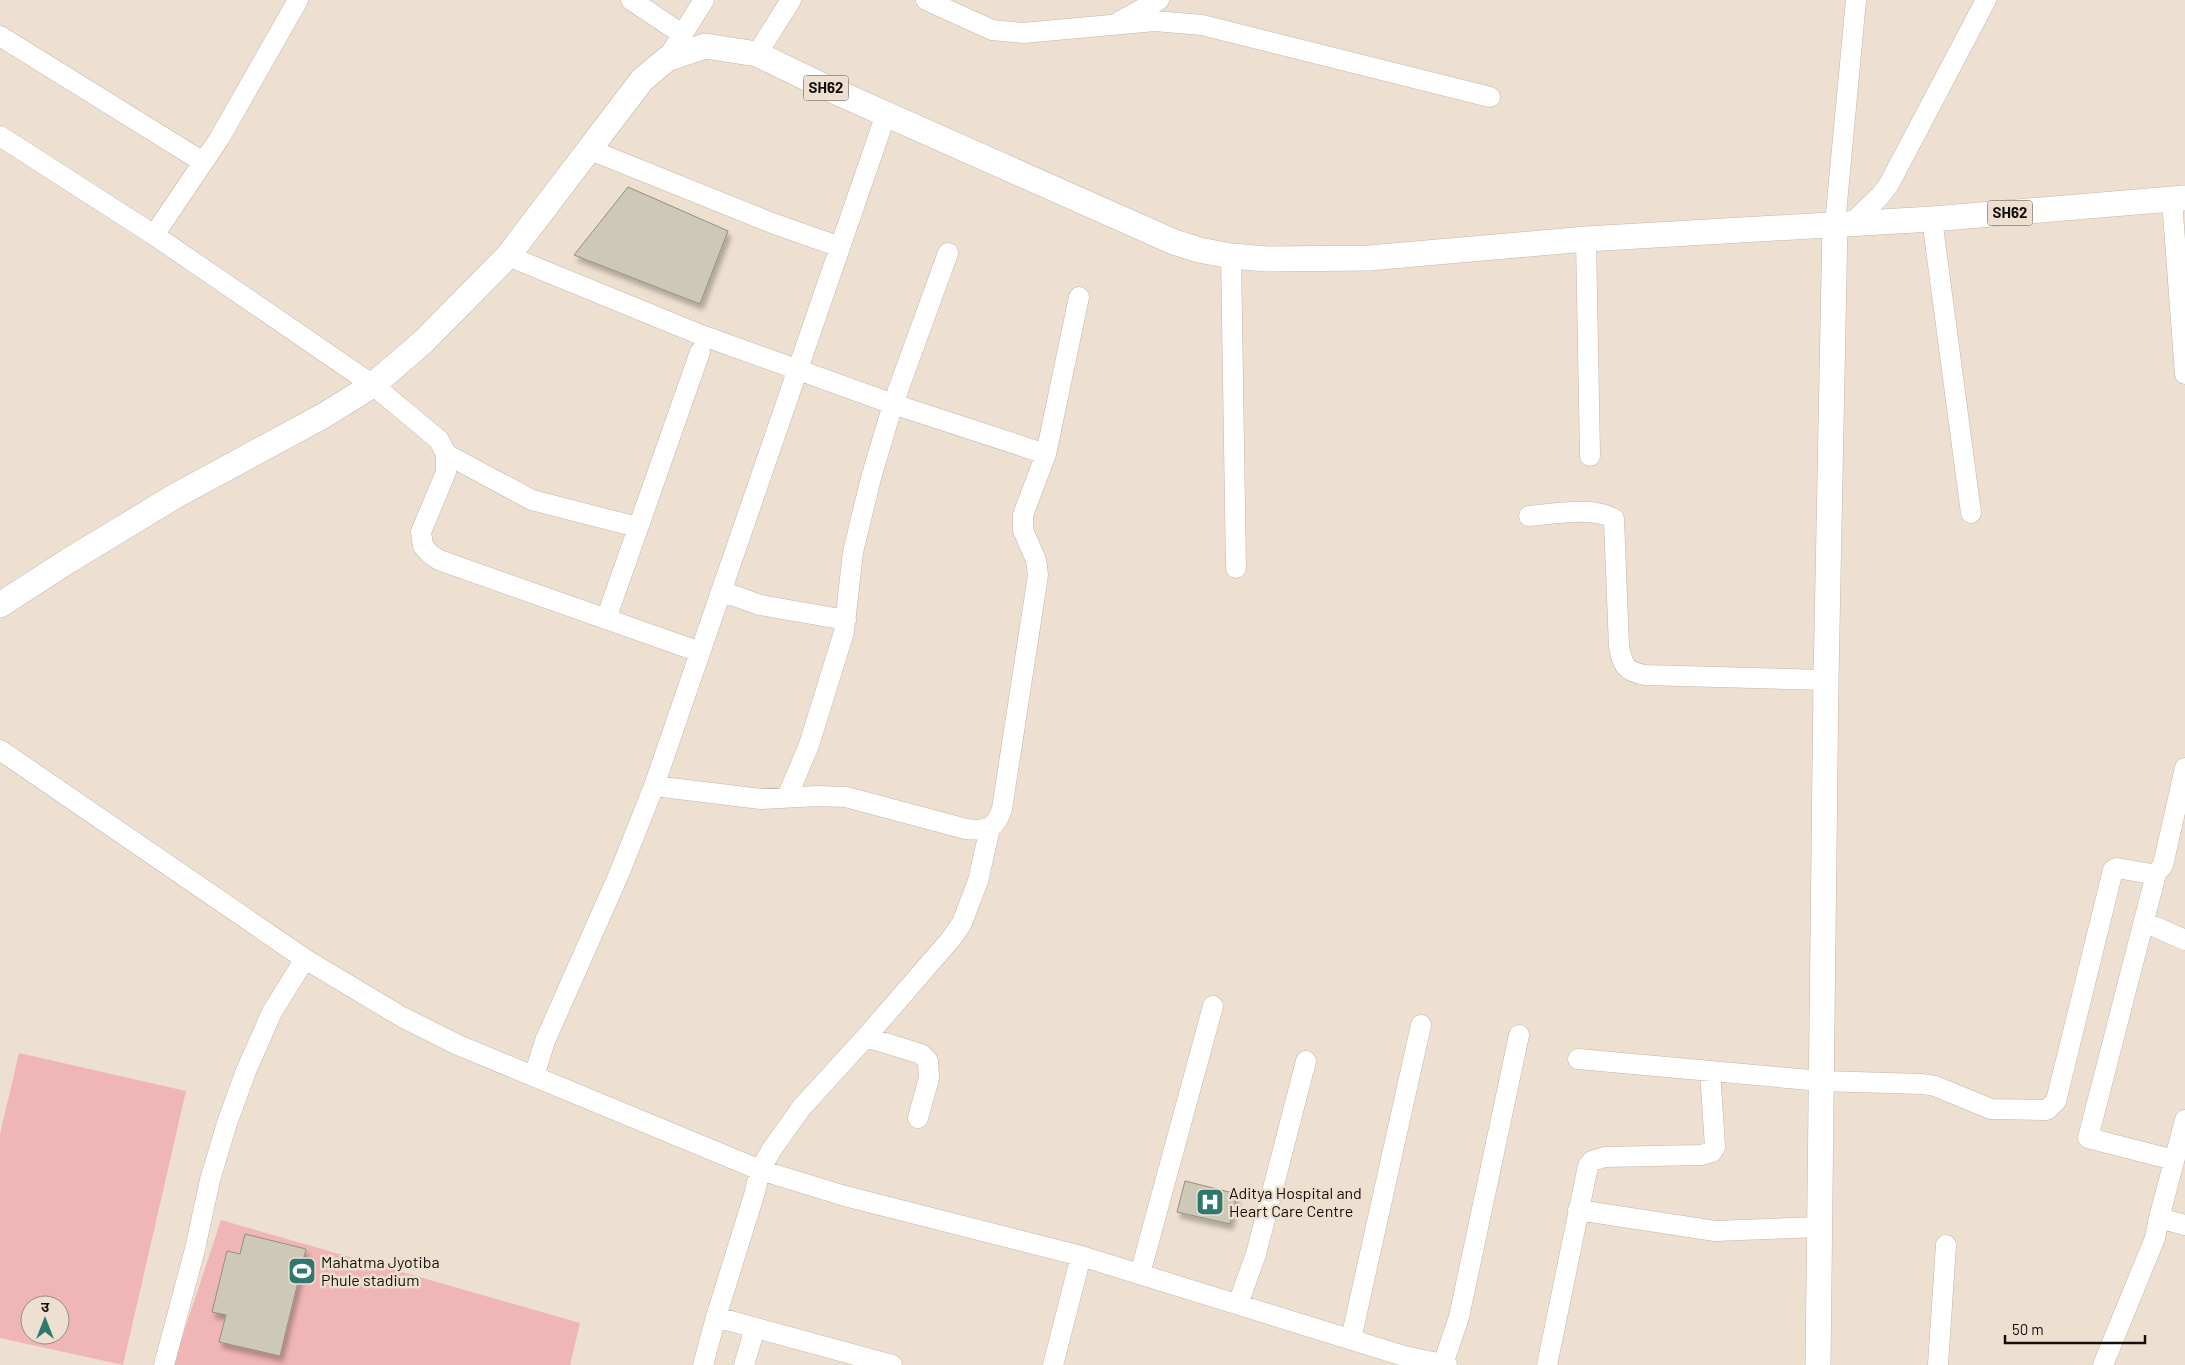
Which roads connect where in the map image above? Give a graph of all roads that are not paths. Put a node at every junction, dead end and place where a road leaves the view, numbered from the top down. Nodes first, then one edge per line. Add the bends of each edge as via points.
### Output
1 (298, 0) edge
2 (631, 0) edge
3 (704, 0) edge
4 (791, 0) edge
5 (926, 0) edge
6 (1159, 0) edge
7 (1856, 0) edge
8 (1986, 0) edge
9 (1111, 25) junction
10 (682, 34) junction
11 (0, 36) edge
12 (757, 54) junction
13 (666, 59) junction
14 (1490, 97) dead end
15 (886, 114) junction
16 (0, 136) edge
17 (588, 148) junction
18 (203, 162) junction
19 (2178, 199) edge
20 (1932, 219) junction
21 (1843, 224) junction
22 (154, 235) junction
23 (1586, 239) junction
24 (840, 247) junction
25 (948, 253) dead end
26 (508, 256) junction
27 (1231, 256) junction
28 (1079, 296) dead end
29 (700, 352) dead end
30 (798, 370) junction
31 (2185, 374) edge
32 (373, 385) junction
33 (893, 404) junction
34 (446, 454) junction
35 (1046, 454) junction
36 (1590, 456) dead end
37 (1971, 512) dead end
38 (1529, 516) dead end
39 (637, 527) junction
40 (1236, 568) dead end
41 (722, 591) junction
42 (0, 605) edge
43 (606, 619) junction
44 (846, 620) junction
45 (700, 652) junction
46 (1826, 680) junction
47 (0, 750) edge
48 (2185, 768) edge
49 (654, 786) junction
50 (788, 797) junction
51 (990, 828) junction
52 (2156, 874) junction
53 (2156, 928) dead end
54 (2185, 940) edge
55 (305, 959) junction
56 (1213, 1006) dead end
57 (1421, 1024) dead end
58 (1519, 1035) dead end
59 (866, 1038) junction
60 (1578, 1058) dead end
61 (1306, 1061) dead end
62 (1710, 1072) junction
63 (534, 1076) junction
64 (1821, 1081) junction
65 (918, 1118) dead end
66 (2185, 1120) edge
67 (2174, 1160) junction
68 (760, 1170) junction
69 (1578, 1210) junction
70 (2159, 1218) junction
71 (2185, 1225) edge
72 (1820, 1227) junction
73 (1946, 1245) dead end
74 (1081, 1256) junction
75 (1140, 1274) junction
76 (1238, 1304) junction
77 (716, 1317) junction
78 (755, 1328) junction
79 (1351, 1339) junction
80 (164, 1365) edge
81 (703, 1365) edge
82 (744, 1365) edge
83 (892, 1365) edge
84 (1054, 1365) edge
85 (1445, 1365) edge
86 (1547, 1365) edge
87 (1818, 1365) edge
88 (1938, 1365) edge
89 (2103, 1365) edge

1 - 18 street
2 - 10 street
3 - 10 street
4 - 12 street
5 - 9 street via 992,30 1006,32
6 - 9 street
7 - 21 street
8 - 21 street via 1888,186
9 - 14 street via 1156,21 1202,25
10 - 13 street
11 - 18 street
12 - 13 main road, SH62 via 705,46
12 - 15 main road, SH62
13 - 17 main road, SH62 via 642,80
15 - 24 street
15 - 27 main road, SH62 via 1174,242
16 - 22 street
17 - 24 street via 772,223
17 - 26 main road, SH62
18 - 22 street
19 - 20 main road, SH62
19 - 31 street
20 - 21 main road, SH62
20 - 37 street
21 - 23 main road, SH62
21 - 46 main road
22 - 32 street
23 - 27 main road, SH62 via 1369,258
23 - 36 street
24 - 30 street
25 - 33 street
26 - 30 street via 702,335
26 - 32 main road, SH62 via 423,342
27 - 40 street
28 - 35 street
29 - 39 street
30 - 33 street
30 - 41 street
32 - 34 street via 439,440
32 - 42 main road, SH62 via 323,416 177,495
33 - 35 street
33 - 44 street via 853,552
34 - 39 street via 532,500
34 - 43 street via 446,472 421,532 423,546 430,554 439,560
35 - 51 street via 1024,515 1024,530 1036,560 1038,575 1002,809 998,822
38 - 46 street via 1590,512 1604,513 1614,519 1620,647 1622,662 1630,672
39 - 43 street
41 - 44 street via 760,605
41 - 45 street
43 - 45 street
44 - 50 street via 814,732
45 - 49 street
46 - 64 main road
47 - 55 street
48 - 52 street via 2163,865
49 - 50 street via 732,797
49 - 63 street via 548,1034
50 - 51 street via 846,797 966,829
51 - 59 street via 978,882 962,923
52 - 64 street via 2113,870 2056,1101 2047,1110 1991,1109 1923,1084
52 - 67 street via 2088,1138
53 - 54 street
55 - 63 street via 402,1017 458,1045
55 - 80 street via 272,1012 227,1123
56 - 75 street
57 - 79 street
58 - 85 street via 1459,1317
59 - 65 street via 921,1054 928,1061 929,1078
59 - 68 street via 802,1107
60 - 62 street
61 - 76 street via 1256,1254
62 - 64 street
62 - 69 street via 1715,1147 1712,1152 1592,1161
63 - 68 street
64 - 72 main road
66 - 67 street
67 - 70 street
68 - 74 street via 845,1196
68 - 77 street
69 - 72 street via 1715,1231
69 - 86 street
70 - 71 street
70 - 89 street via 2155,1238
72 - 87 main road
73 - 88 street
74 - 75 street
74 - 84 street
75 - 76 street
76 - 79 street
77 - 78 street
77 - 81 street
78 - 82 street
78 - 83 street
79 - 85 street

